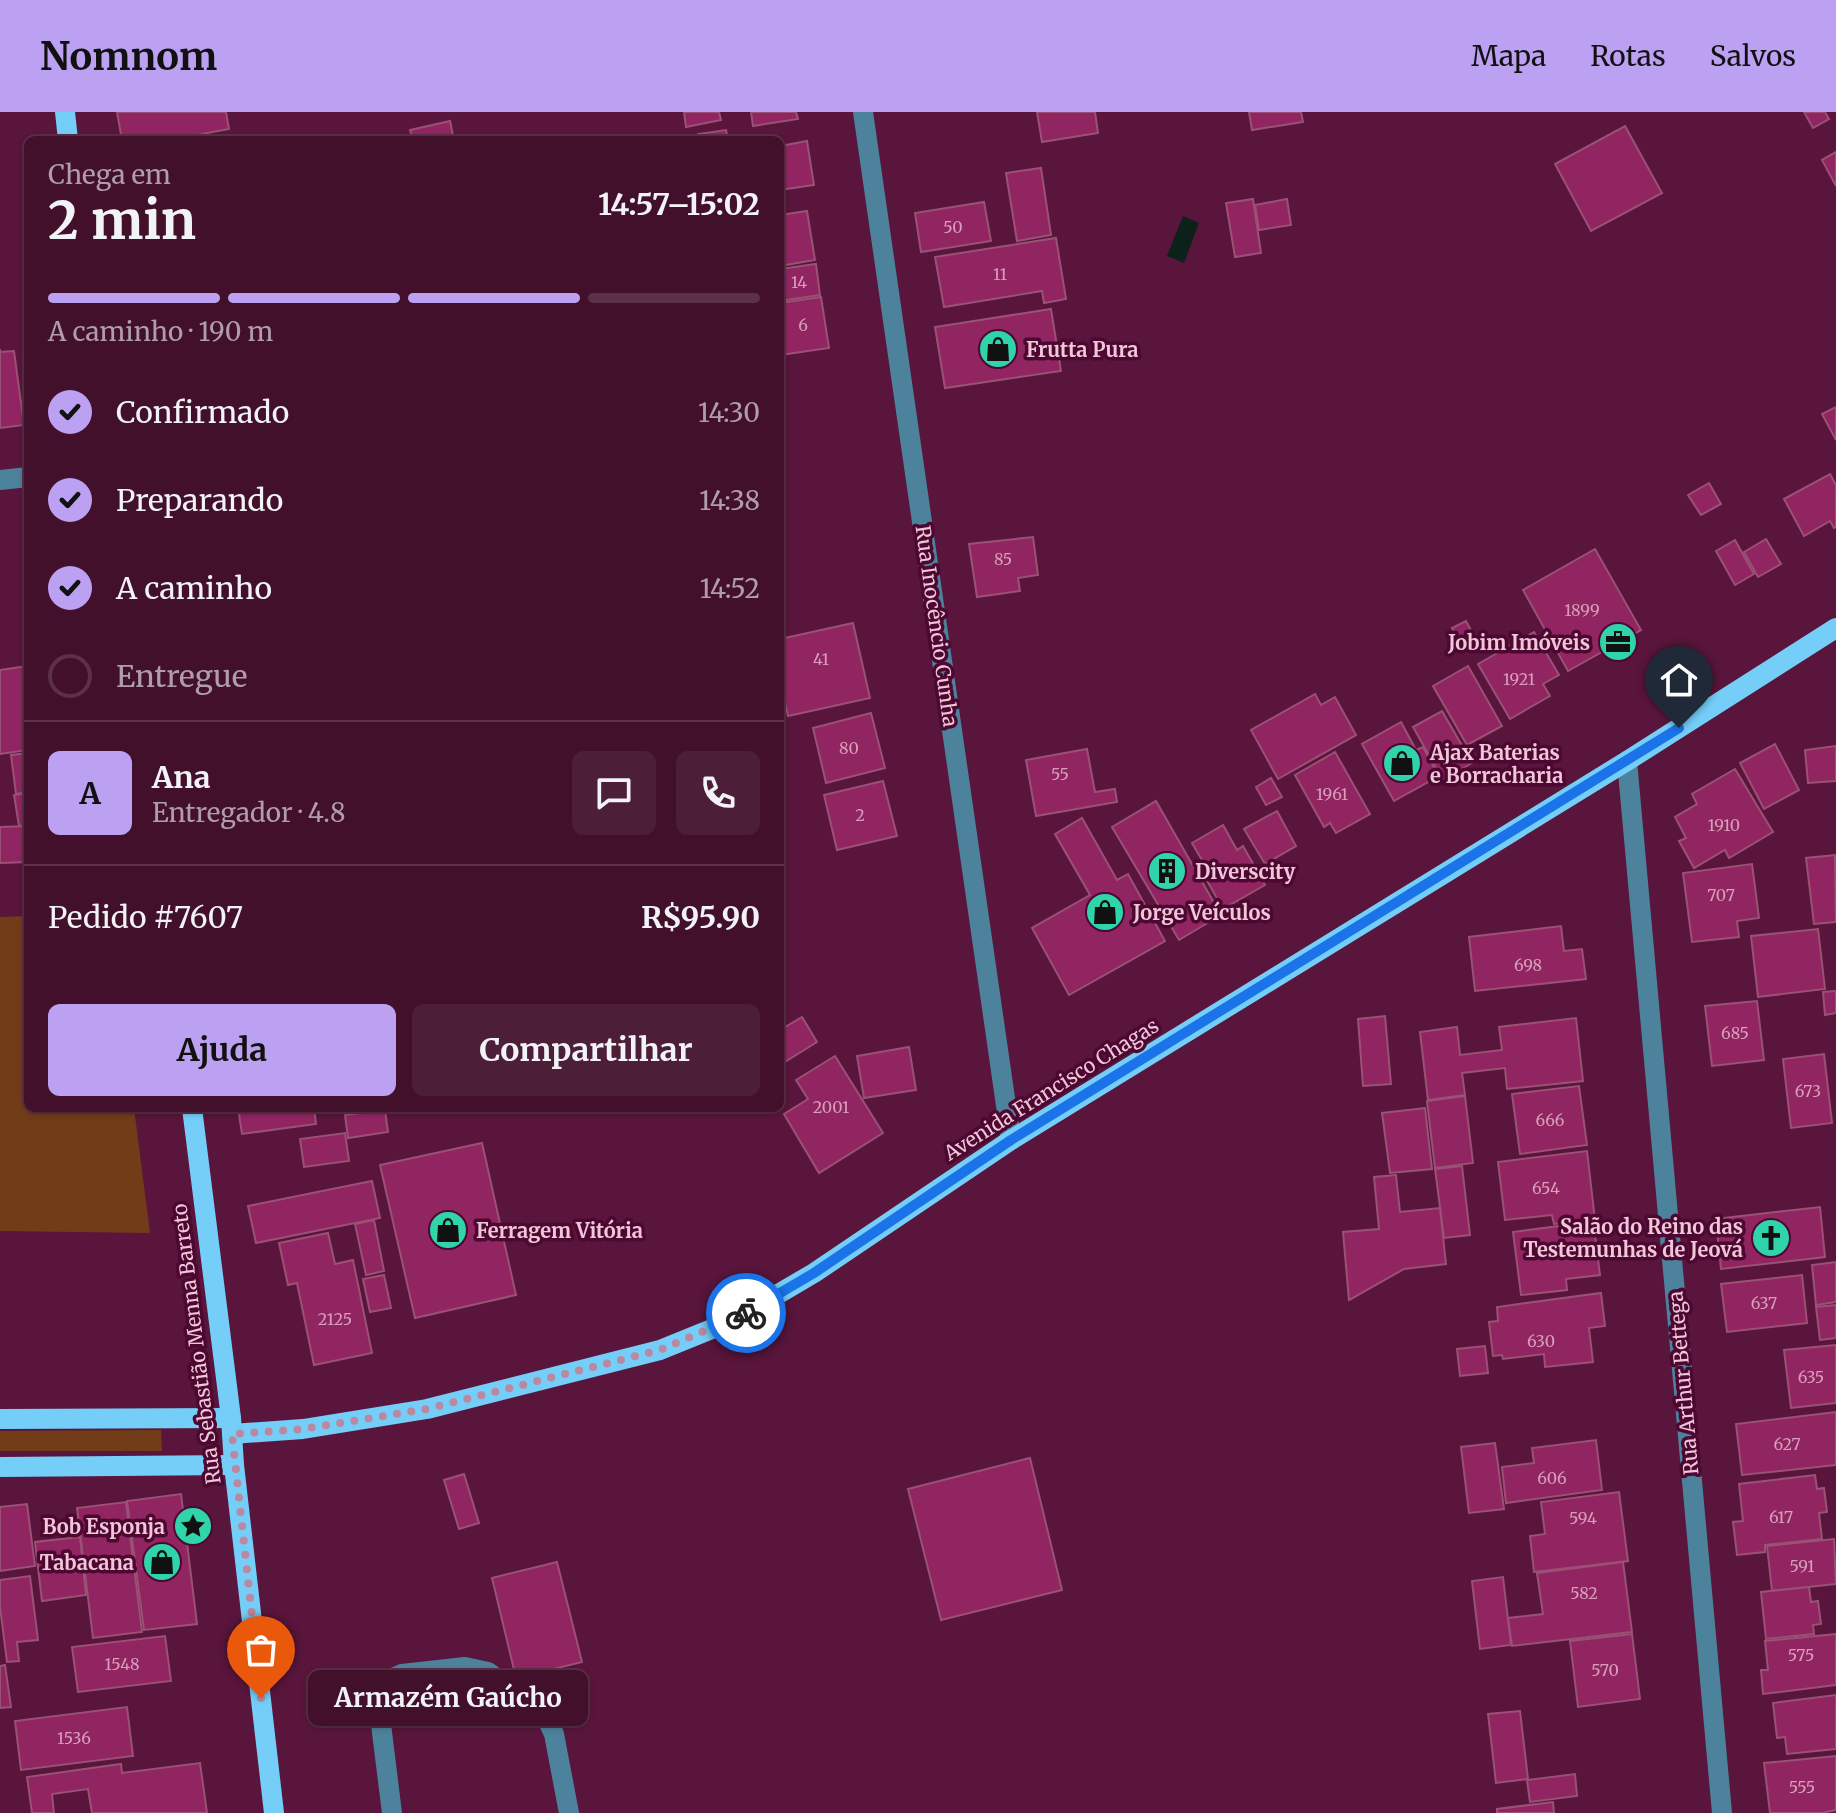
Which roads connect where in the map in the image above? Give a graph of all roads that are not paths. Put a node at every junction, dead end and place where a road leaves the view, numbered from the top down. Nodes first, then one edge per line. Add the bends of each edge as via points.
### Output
1 (65, 112) edge
2 (863, 112) edge
3 (68, 136) edge
4 (24, 477) edge
5 (0, 480) edge
6 (1836, 628) edge
7 (1627, 761) junction
8 (192, 1112) edge
9 (1011, 1140) junction
10 (0, 1419) edge
11 (231, 1426) junction
12 (234, 1465) junction
13 (0, 1467) edge
14 (274, 1813) edge
15 (392, 1813) edge
16 (569, 1813) edge
17 (1722, 1813) edge

1 - 3 main road
2 - 9 street, Rua Inocêncio Cunha
4 - 5 street
6 - 7 main road, Avenida Francisco Chagas
7 - 9 main road, Avenida Francisco Chagas
7 - 17 street, Rua Arthur Bettega
8 - 11 main road, Rua Sebastião Menna Barreto
9 - 11 main road, Avenida Francisco Chagas via 814,1273 734,1320 660,1350 427,1409 303,1429
10 - 11 main road, Avenida Francisco Chagas
11 - 12 main road, Rua Sebastião Menna Barreto
12 - 13 main road
12 - 14 main road, Rua Sebastião Menna Barreto
15 - 16 street via 378,1700 384,1682 402,1674 465,1667 488,1672 544,1713 554,1734

